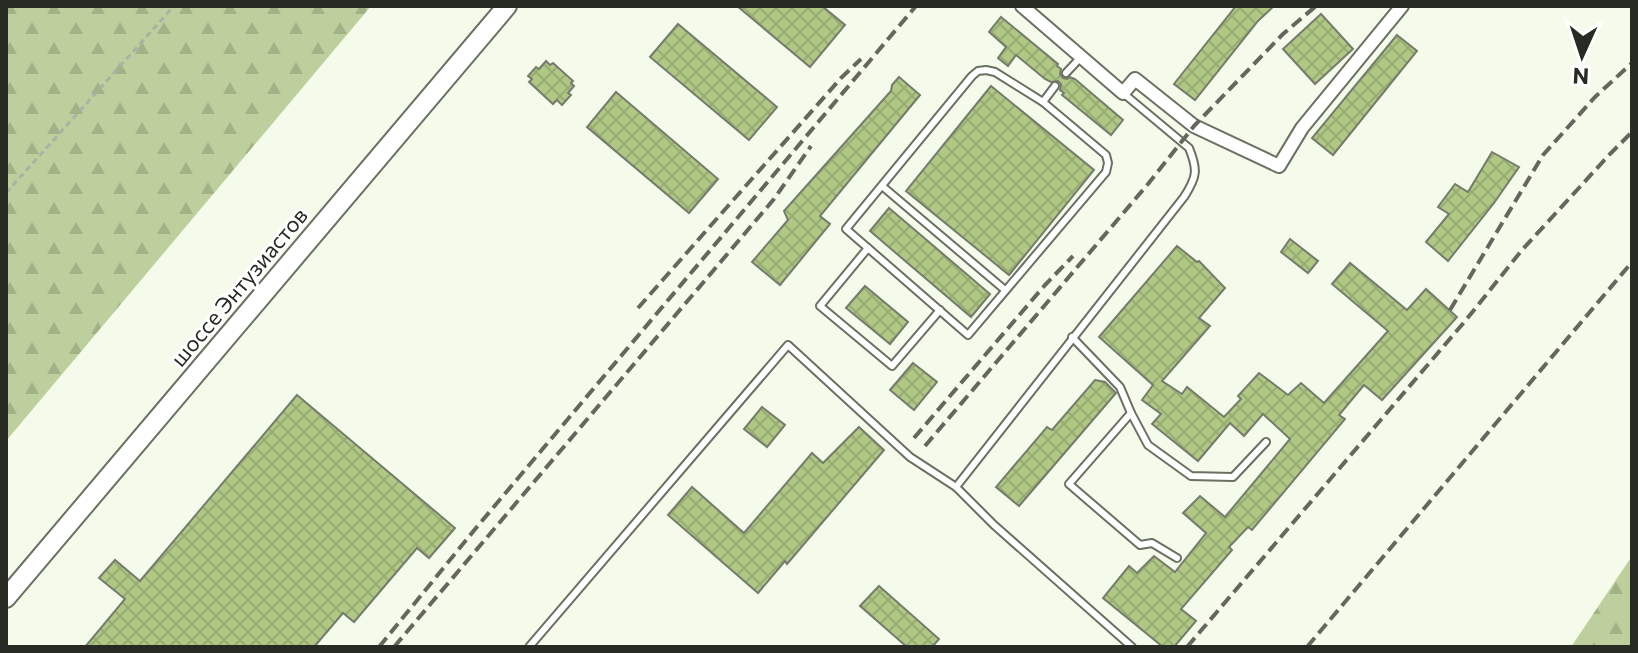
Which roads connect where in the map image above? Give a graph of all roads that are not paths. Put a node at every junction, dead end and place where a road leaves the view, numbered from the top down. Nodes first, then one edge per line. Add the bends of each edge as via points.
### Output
1 (507, 6) edge
2 (1022, 6) edge
3 (1402, 6) edge
4 (1081, 57) junction
5 (1066, 73) dead end
6 (1055, 86) dead end
7 (1123, 93) junction
8 (1043, 102) junction
9 (882, 186) junction
10 (868, 248) junction
11 (1005, 290) junction
12 (940, 310) junction
13 (1072, 337) junction
14 (1131, 413) junction
15 (1266, 442) dead end
16 (956, 487) junction
17 (1177, 558) dead end
18 (6, 598) edge
19 (529, 647) edge
20 (1132, 647) edge

1 - 18 main road, шоссе Энтузиастов
2 - 4 street
3 - 7 street via 1302,128 1279,166 1194,126 1135,79
4 - 5 lane
4 - 7 street
6 - 8 lane
7 - 13 lane via 1189,148 1194,181
8 - 9 lane via 995,72 978,71
8 - 11 lane via 1106,155 1108,163 1106,172
9 - 10 lane via 846,229
9 - 11 lane
10 - 12 lane
10 - 12 lane via 820,306 892,366
11 - 12 lane via 968,335
13 - 14 lane via 1120,387
13 - 16 lane
14 - 15 lane via 1148,445 1191,476 1233,477
14 - 17 lane via 1069,484 1140,545 1152,543
16 - 19 lane via 910,457 788,345
16 - 20 lane

